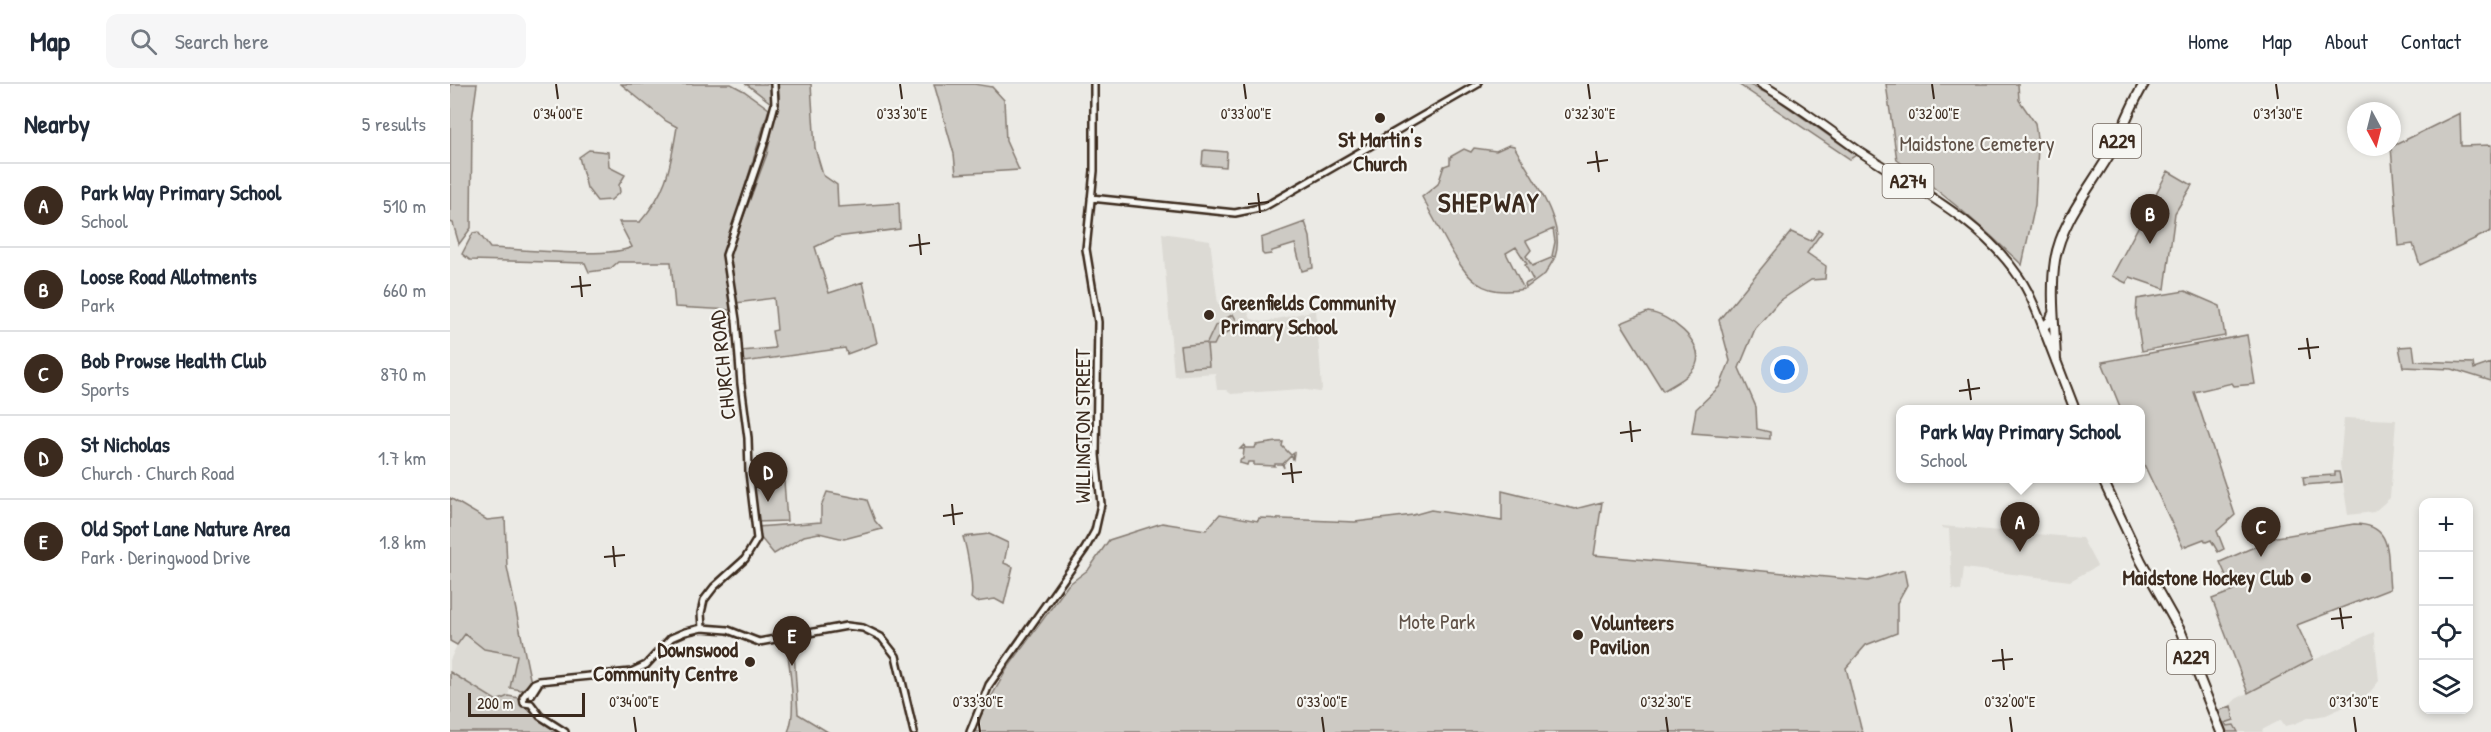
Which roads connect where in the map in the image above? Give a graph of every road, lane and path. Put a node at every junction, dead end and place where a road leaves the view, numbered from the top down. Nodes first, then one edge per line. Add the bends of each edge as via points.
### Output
1 (774, 84) edge
2 (1094, 84) edge
3 (1478, 84) edge
4 (1761, 84) edge
5 (2144, 84) edge
6 (1091, 198) junction
7 (2052, 315) junction
8 (2045, 326) junction
9 (2055, 341) junction
10 (2056, 361) junction
11 (2073, 405) edge
12 (2104, 483) edge
13 (702, 628) junction
14 (528, 694) junction
15 (531, 704) junction
16 (565, 732) edge
17 (914, 732) edge
18 (970, 732) edge
19 (2221, 732) edge

1 - 13 street, CHURCH ROAD via 775,104 765,141 726,255 757,539 745,559 704,600
2 - 6 street, WILLINGTON STREET
3 - 6 street via 1249,212
4 - 8 main road, A274 via 1952,210 1983,236 2011,266
5 - 7 highway, A229 via 2118,139 2062,237 2055,260
6 - 18 street, WILLINGTON STREET via 1086,249 1098,322 1098,523 1085,549 989,686
7 - 8 highway, A229
7 - 9 highway, A229
8 - 9 main road, A274
8 - 10 highway, A229
9 - 10 highway, A229
10 - 11 highway, A229
12 - 19 highway, A229 via 2140,561 2181,632
13 - 14 street via 671,638 646,665 631,672 544,680 534,683
13 - 17 street via 728,630 759,642 847,626 869,630 881,637 896,656
14 - 15 street via 534,698
14 - 15 street via 522,700
15 - 16 street via 540,716

